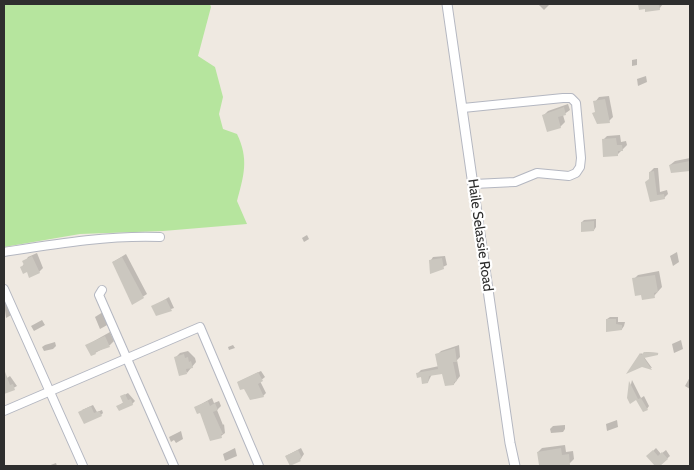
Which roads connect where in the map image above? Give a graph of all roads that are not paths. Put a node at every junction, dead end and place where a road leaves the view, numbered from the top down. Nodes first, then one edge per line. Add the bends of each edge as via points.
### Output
1 (447, 4) edge
2 (463, 108) junction
3 (474, 184) junction
4 (160, 237) dead end
5 (4, 252) edge
6 (4, 289) edge
7 (102, 290) dead end
8 (127, 359) junction
9 (50, 392) junction
10 (4, 411) edge
11 (83, 466) edge
12 (174, 466) edge
13 (259, 466) edge
14 (515, 466) edge

1 - 2 street, Haile Selassie Road
2 - 3 street, Haile Selassie Road
2 - 3 street via 563,98 572,98 576,103 581,158 576,173 569,176 537,173 515,182
3 - 14 street, Haile Selassie Road
4 - 5 street via 72,242
6 - 9 street
7 - 8 street via 99,295
8 - 9 street
8 - 12 street
8 - 13 street via 200,327
9 - 10 street
9 - 11 street

